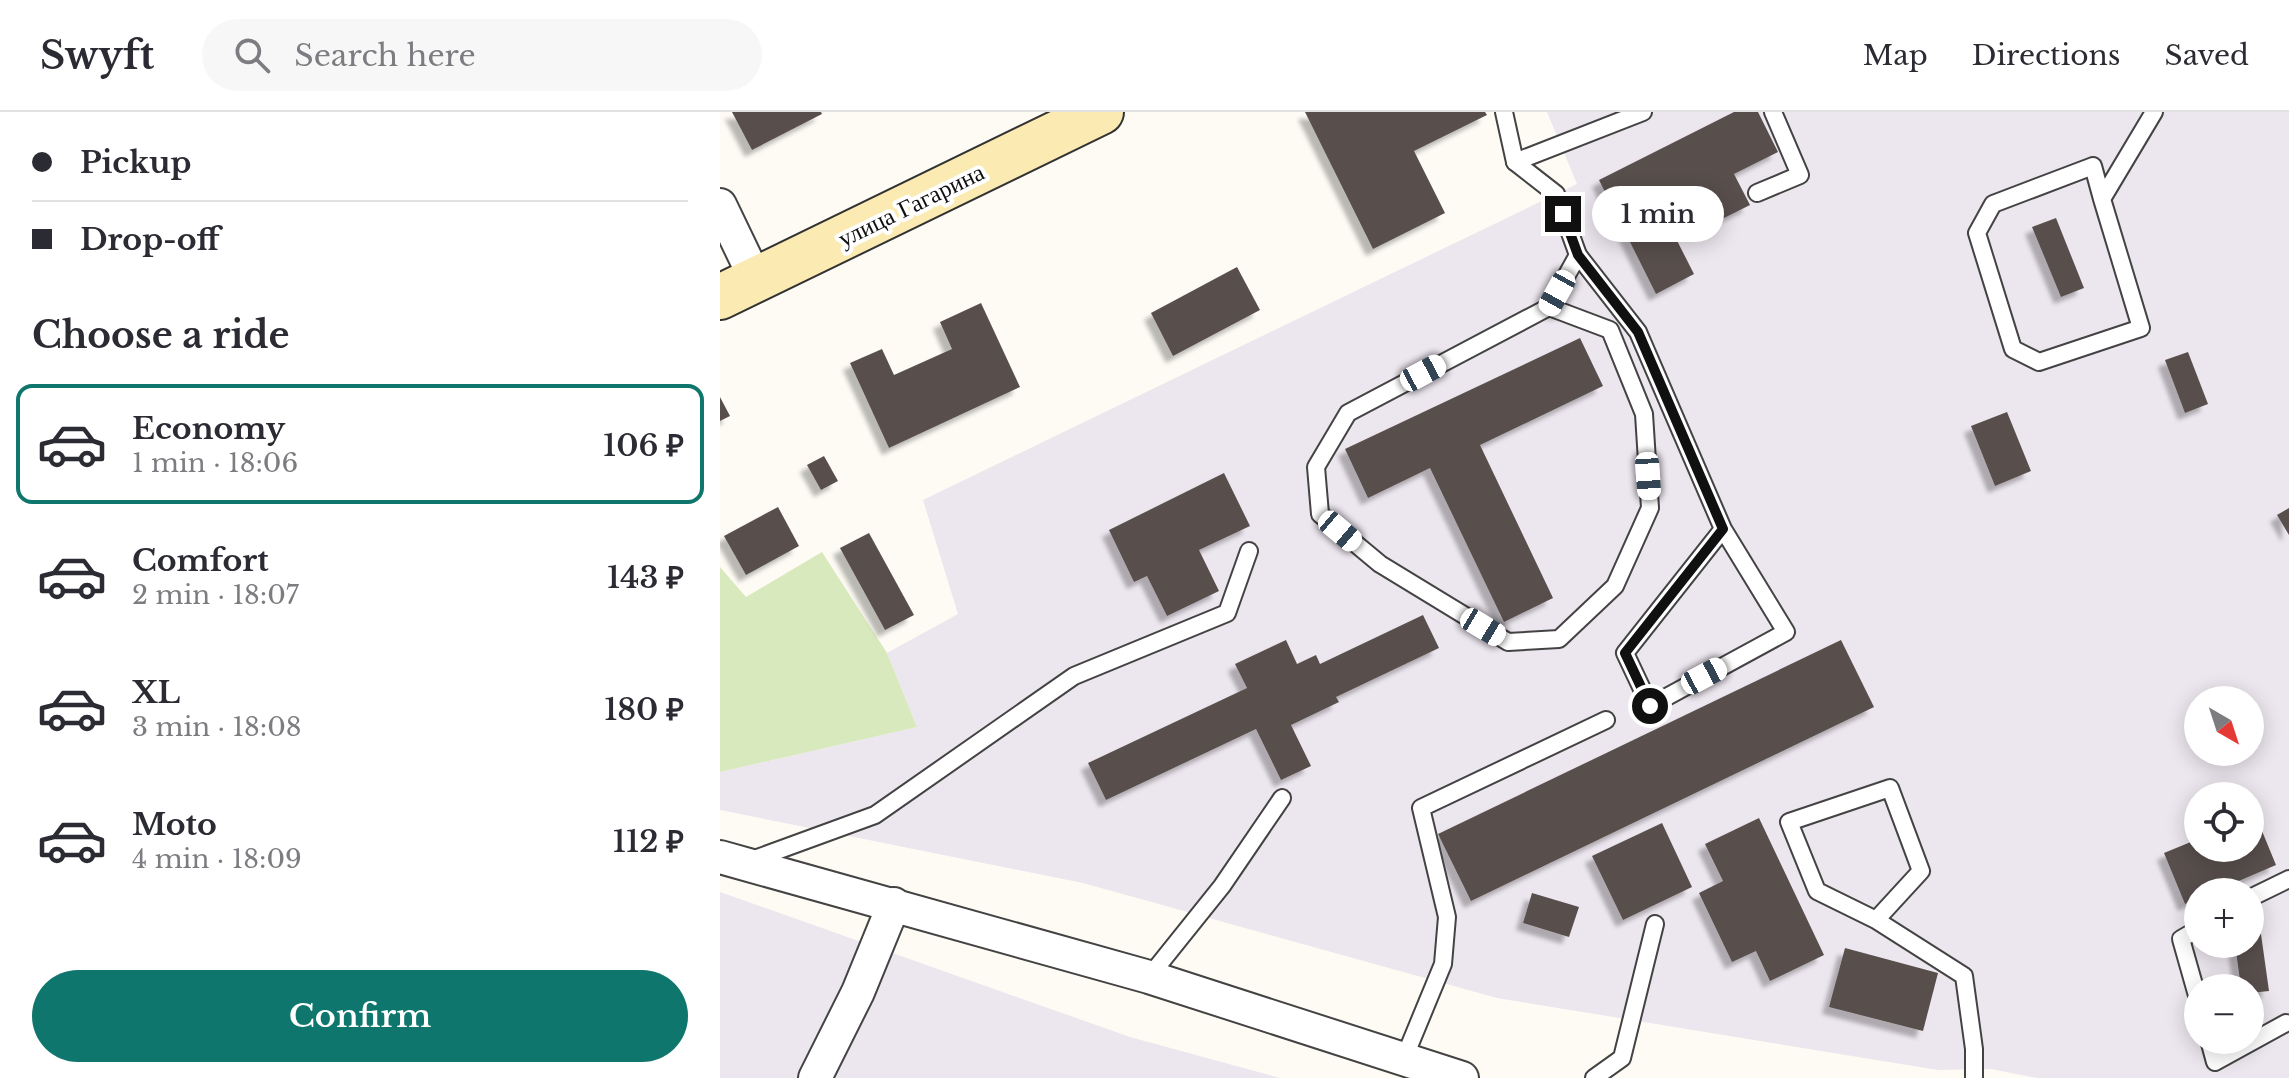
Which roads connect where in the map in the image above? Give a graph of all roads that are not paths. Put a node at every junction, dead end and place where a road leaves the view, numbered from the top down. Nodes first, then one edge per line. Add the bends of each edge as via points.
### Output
1 (1101, 112) edge
2 (1504, 112) edge
3 (1643, 112) edge
4 (1773, 112) edge
5 (2154, 112) edge
6 (1515, 162) junction
7 (1757, 193) dead end
8 (2102, 199) junction
9 (720, 205) edge
10 (1578, 255) junction
11 (738, 288) edge
12 (1549, 307) junction
13 (1723, 529) junction
14 (1249, 551) dead end
15 (1606, 720) dead end
16 (1282, 798) dead end
17 (732, 860) edge
18 (2289, 879) edge
19 (2264, 891) edge
20 (894, 904) junction
21 (1876, 920) junction
22 (1655, 924) dead end
23 (1149, 977) junction
24 (2286, 1023) dead end
25 (2264, 1035) edge
26 (2213, 1054) edge
27 (2230, 1054) edge
28 (1408, 1068) edge
29 (815, 1078) edge
30 (1462, 1078) edge
31 (1594, 1078) edge
32 (1974, 1078) edge

1 - 11 main road, улица Гагарина
2 - 6 lane
3 - 6 lane
4 - 7 lane via 1800,175
5 - 8 lane
6 - 10 lane via 1556,194
8 - 8 lane via 2141,328 2039,362 2013,349 1977,233 1993,204 2093,166
9 - 11 street
10 - 12 lane
10 - 13 lane via 1638,332
12 - 12 lane via 1348,413 1316,467 1320,514 1380,564 1508,642 1559,639 1615,586 1650,508 1644,414 1610,330
13 - 13 lane via 1786,632 1650,706 1625,653
14 - 17 lane via 1227,613 1074,676 875,815
15 - 28 lane via 1421,808 1447,917 1443,964
16 - 23 lane via 1222,886
17 - 20 street
18 - 19 lane
20 - 23 street
20 - 29 street
21 - 21 lane via 1817,891 1789,822 1890,788 1921,871
21 - 32 lane via 1964,976
22 - 31 lane via 1622,1058
23 - 28 street
24 - 25 lane
26 - 27 lane via 2215,1062
28 - 30 street

